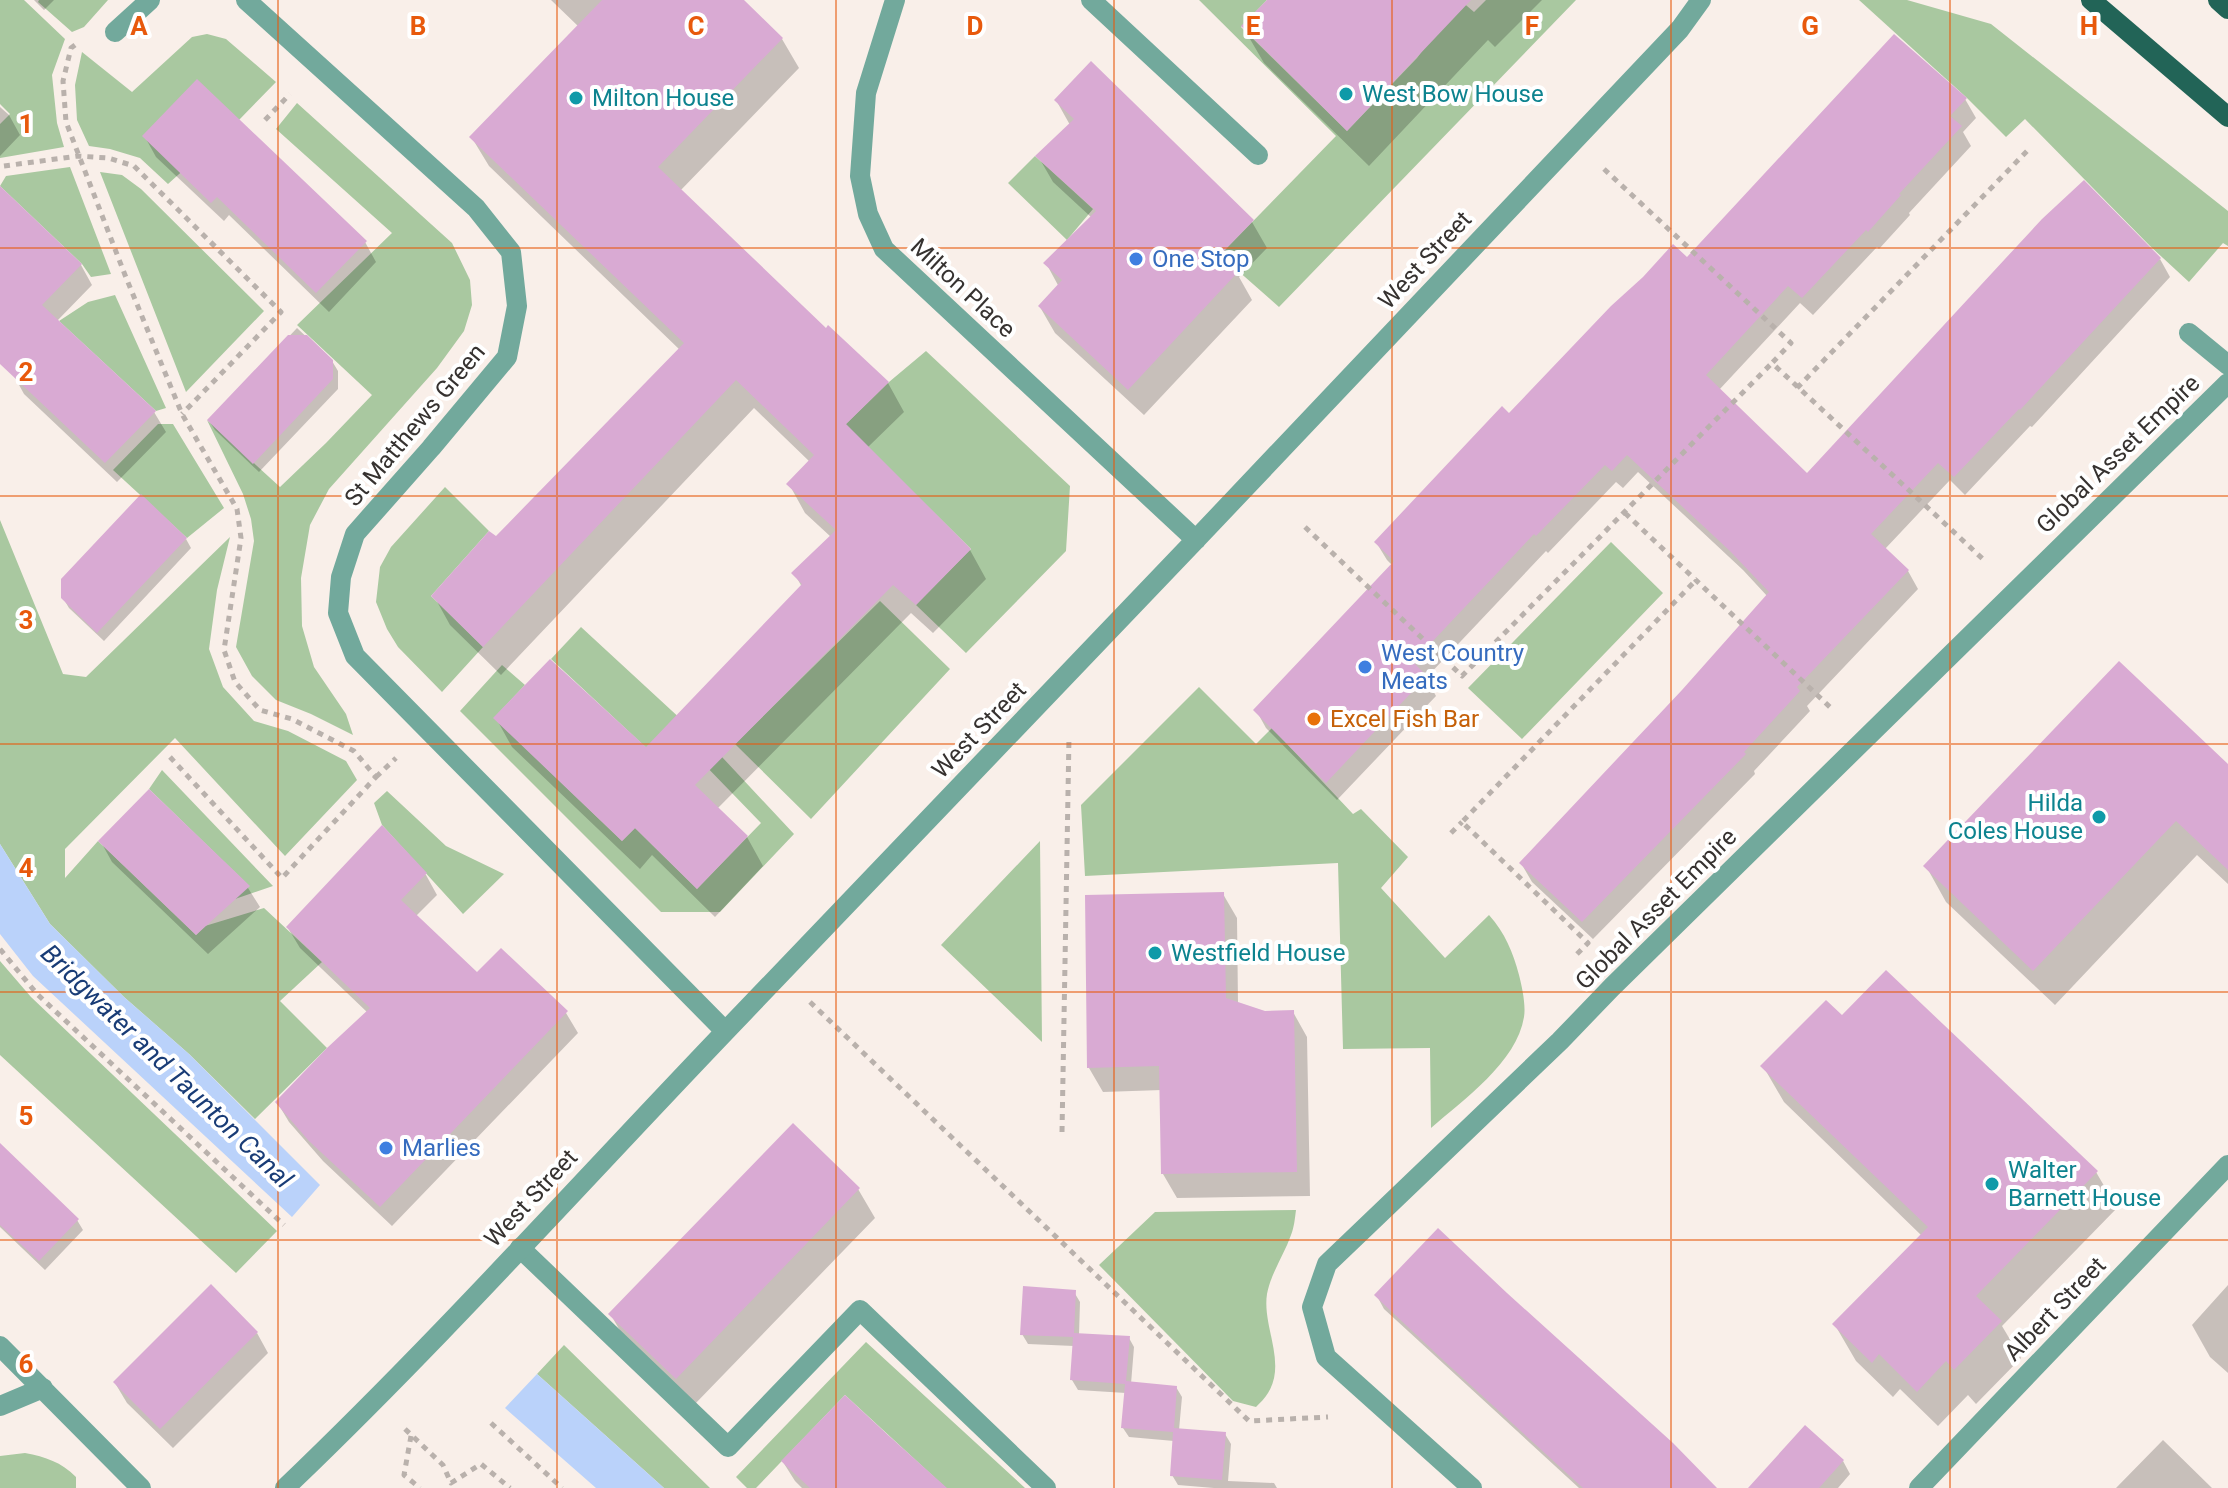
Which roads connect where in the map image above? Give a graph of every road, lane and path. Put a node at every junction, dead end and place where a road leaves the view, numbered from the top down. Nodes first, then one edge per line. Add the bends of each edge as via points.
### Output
1 (150, 0) edge
2 (246, 0) edge
3 (895, 0) edge
4 (1091, 0) edge
5 (1701, 0) edge
6 (1716, 0) edge
7 (2091, 0) edge
8 (2218, 0) edge
9 (2228, 9) edge
10 (1680, 29) junction
11 (115, 32) joint
12 (2228, 117) edge
13 (1573, 142) junction
14 (2029, 149) dead end
15 (1258, 155) dead end
16 (78, 156) junction
17 (4, 166) dead end
18 (2189, 333) dead end
19 (1772, 363) junction
20 (2228, 365) edge
21 (2228, 383) edge
22 (1797, 388) junction
23 (182, 414) junction
24 (1625, 513) junction
25 (1305, 527) dead end
26 (1196, 540) junction
27 (1697, 579) junction
28 (2016, 590) junction
29 (1070, 672) junction
30 (1864, 740) junction
31 (170, 757) dead end
32 (1462, 822) junction
33 (1451, 833) dead end
34 (0, 949) edge
35 (1577, 954) dead end
36 (780, 974) junction
37 (725, 1031) junction
38 (1062, 1132) dead end
39 (2228, 1165) edge
40 (284, 1225) dead end
41 (520, 1248) junction
42 (0, 1346) edge
43 (43, 1388) junction
44 (375, 1401) junction
45 (0, 1406) edge
46 (1389, 1414) junction
47 (491, 1423) dead end
48 (411, 1435) junction
49 (141, 1488) edge
50 (285, 1488) edge
51 (420, 1488) edge
52 (510, 1488) edge
53 (562, 1488) edge
54 (1046, 1488) edge
55 (1472, 1488) edge
56 (1919, 1488) edge

1 - 11 street
2 - 37 street, St Matthews Green via 476,208 511,252 517,306 507,357 355,534 341,577 338,613 355,656
3 - 26 street, Milton Place via 866,93 860,176 868,214 884,249
4 - 15 street
5 - 10 street, West Street
6 - 10 street
7 - 12 main road
8 - 9 main road
10 - 13 street, West Street
11 - 16 path via 83,36 71,48 63,81 66,122
13 - 19 path via 1791,343
13 - 26 street, West Street
14 - 22 path
16 - 17 path
16 - 23 path
16 - 23 path via 134,166 281,312
18 - 20 street
19 - 22 path
19 - 24 path
21 - 28 street, Global Asset Empire
22 - 28 path
23 - 31 path via 237,509 241,538 224,650 235,682 260,710 292,719 354,751 376,777 282,878
24 - 25 path via 1462,676
24 - 27 path
26 - 29 street, West Street
27 - 30 path
27 - 32 path
28 - 30 street, Global Asset Empire
29 - 36 street, West Street
29 - 38 path
30 - 46 street, Global Asset Empire via 1327,1264 1312,1307 1326,1357
32 - 33 path
32 - 35 path via 1588,943
34 - 40 path via 37,994
36 - 37 street, West Street
36 - 46 path via 1249,1421
37 - 41 street, West Street
39 - 56 street, Albert Street
41 - 44 street, West Street
41 - 54 street via 728,1447 860,1310
42 - 43 street
43 - 45 street
43 - 49 street
44 - 48 path
44 - 50 street, West Street
46 - 55 street, Global Asset Empire
47 - 53 path
48 - 51 path via 404,1475
48 - 52 path via 443,1465 451,1483 481,1464

